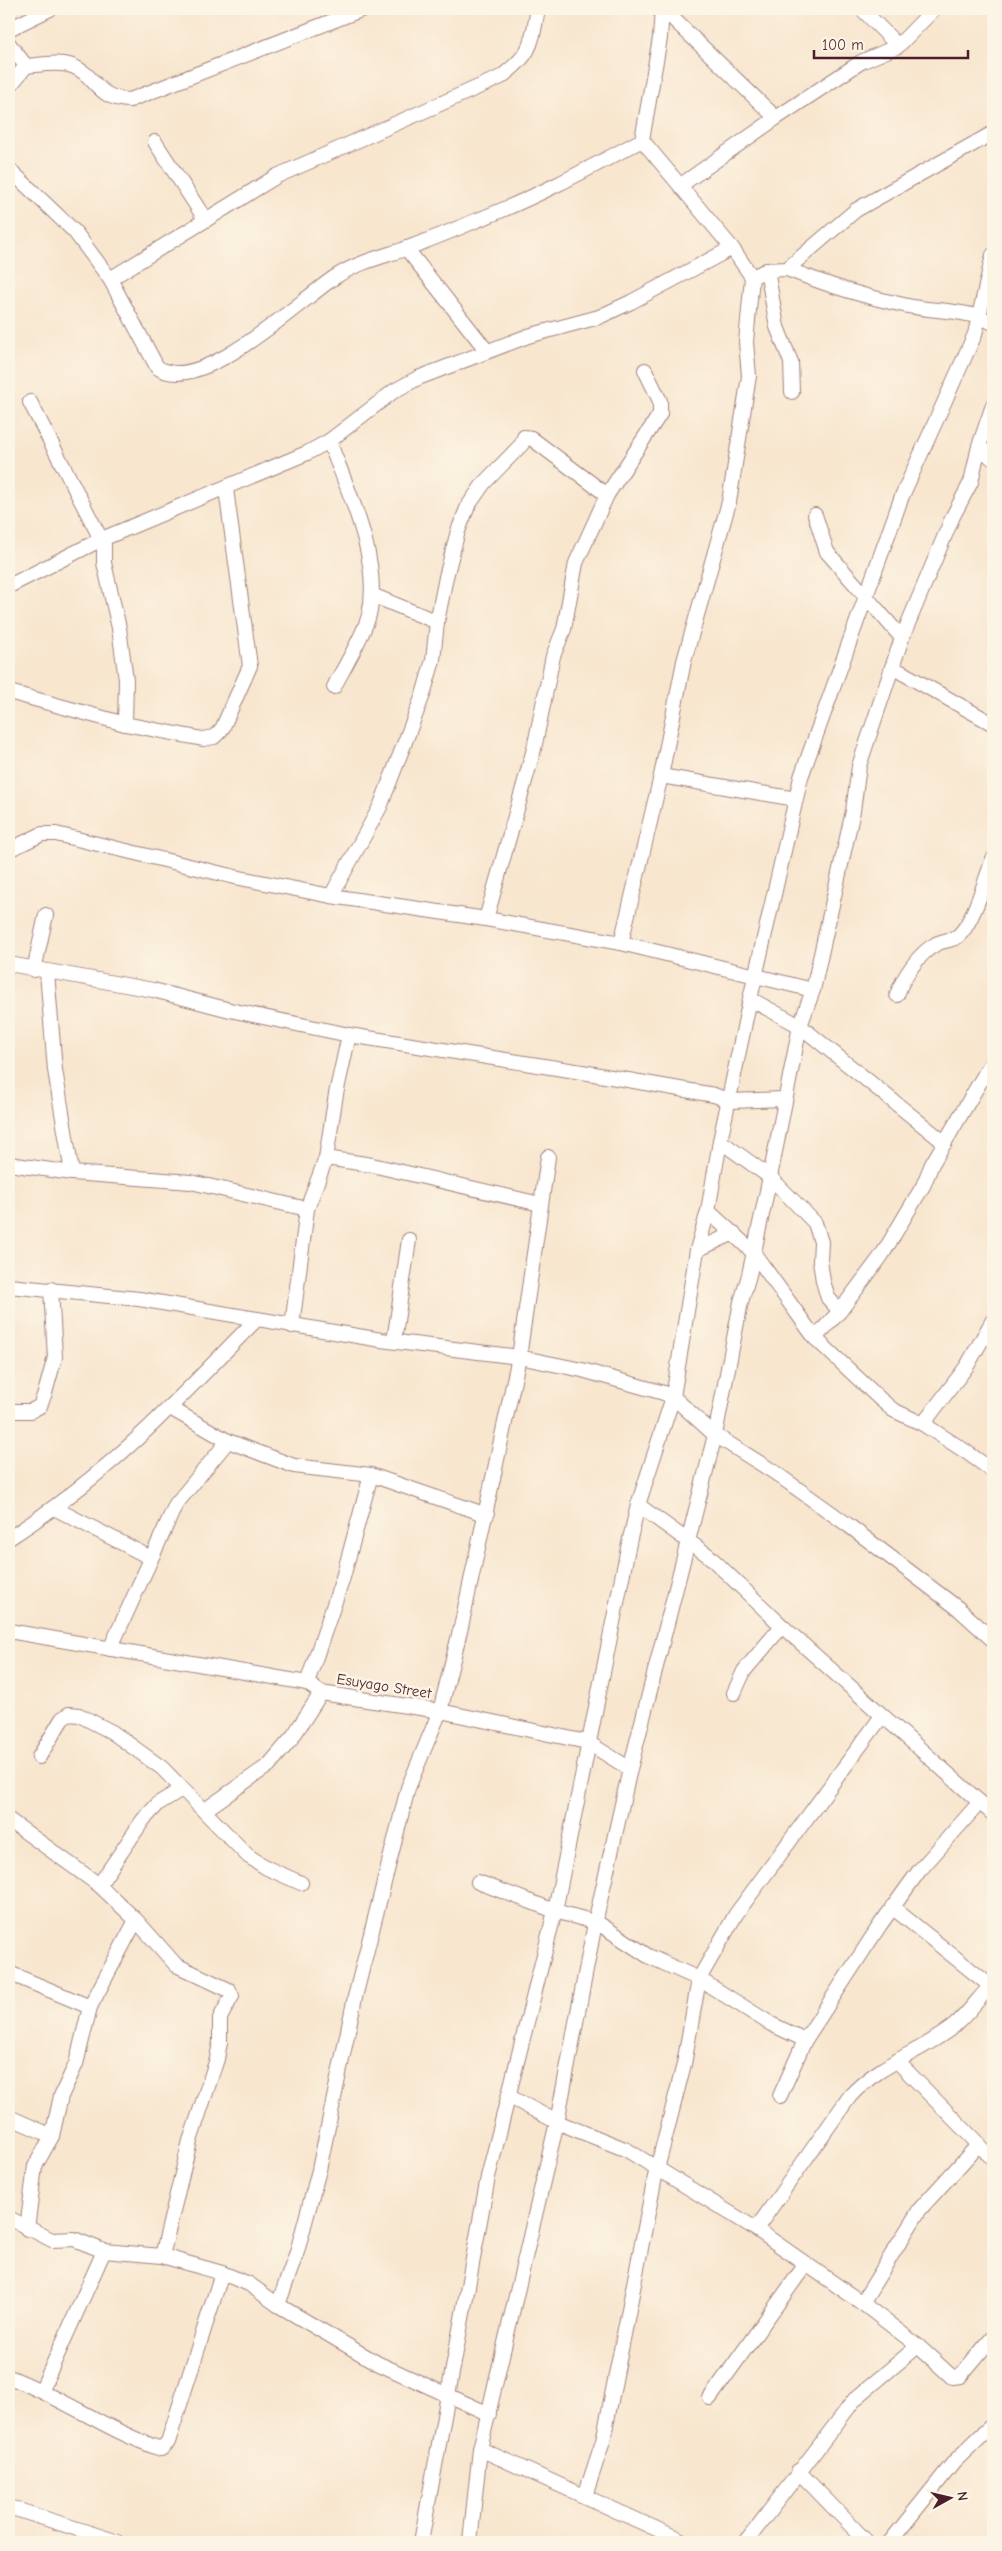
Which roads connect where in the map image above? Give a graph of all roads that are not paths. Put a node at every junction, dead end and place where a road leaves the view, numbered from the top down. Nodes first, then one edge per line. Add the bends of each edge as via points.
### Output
1 (50, 9) edge
2 (363, 9) edge
3 (538, 9) edge
4 (662, 9) edge
5 (862, 9) edge
6 (934, 9) edge
7 (9, 30) edge
8 (9, 44) edge
9 (898, 46) junction
10 (26, 66) junction
11 (9, 87) edge
12 (776, 118) junction
13 (993, 133) edge
14 (642, 140) junction
15 (155, 142) dead end
16 (9, 169) edge
17 (682, 185) junction
18 (205, 219) junction
19 (406, 248) junction
20 (732, 248) junction
21 (993, 255) edge
22 (787, 269) junction
23 (767, 270) junction
24 (752, 277) junction
25 (110, 279) junction
26 (978, 316) junction
27 (993, 324) edge
28 (487, 351) junction
29 (645, 370) dead end
30 (792, 392) dead end
31 (30, 402) dead end
32 (993, 405) edge
33 (329, 441) junction
34 (979, 446) junction
35 (993, 459) edge
36 (226, 489) junction
37 (608, 495) junction
38 (815, 515) dead end
39 (102, 539) junction
40 (9, 586) edge
41 (372, 595) junction
42 (865, 596) junction
43 (437, 622) junction
44 (902, 638) junction
45 (892, 667) junction
46 (334, 687) dead end
47 (9, 692) edge
48 (125, 724) junction
49 (993, 724) edge
50 (660, 776) junction
51 (796, 799) junction
52 (15, 847) dead end
53 (993, 859) edge
54 (331, 896) junction
55 (46, 915) dead end
56 (486, 919) junction
57 (621, 943) junction
58 (9, 964) edge
59 (40, 971) junction
60 (756, 977) junction
61 (812, 990) junction
62 (897, 995) dead end
63 (750, 999) junction
64 (800, 1026) junction
65 (349, 1035) junction
66 (993, 1060) edge
67 (784, 1099) junction
68 (730, 1101) junction
69 (720, 1141) junction
70 (945, 1143) junction
71 (548, 1157) dead end
72 (326, 1158) junction
73 (9, 1164) edge
74 (72, 1173) junction
75 (770, 1177) junction
76 (540, 1204) junction
77 (307, 1209) junction
78 (708, 1211) junction
79 (734, 1232) junction
80 (409, 1240) dead end
81 (697, 1250) junction
82 (753, 1252) junction
83 (9, 1286) edge
84 (51, 1289) junction
85 (840, 1311) junction
86 (256, 1320) junction
87 (993, 1320) edge
88 (292, 1326) junction
89 (815, 1338) junction
90 (394, 1341) junction
91 (519, 1357) junction
92 (673, 1397) junction
93 (170, 1408) junction
94 (9, 1411) edge
95 (923, 1424) junction
96 (715, 1435) junction
97 (228, 1441) junction
98 (993, 1471) edge
99 (371, 1475) junction
100 (638, 1506) junction
101 (54, 1508) junction
102 (486, 1515) junction
103 (11, 1537) dead end
104 (690, 1541) junction
105 (151, 1558) junction
106 (782, 1626) junction
107 (9, 1631) edge
108 (993, 1640) edge
109 (110, 1649) junction
110 (307, 1683) junction
111 (321, 1693) junction
112 (734, 1693) dead end
113 (440, 1711) junction
114 (882, 1716) junction
115 (587, 1742) junction
116 (39, 1757) dead end
117 (630, 1768) junction
118 (182, 1790) junction
119 (980, 1802) junction
120 (205, 1810) junction
121 (993, 1814) edge
122 (9, 1820) edge
123 (478, 1882) dead end
124 (301, 1883) dead end
125 (100, 1885) junction
126 (892, 1907) junction
127 (555, 1911) junction
128 (136, 1920) junction
129 (595, 1923) junction
130 (9, 1974) edge
131 (699, 1979) junction
132 (993, 1986) edge
133 (90, 2007) junction
134 (805, 2040) junction
135 (896, 2061) junction
136 (780, 2096) dead end
137 (510, 2097) junction
138 (9, 2117) edge
139 (557, 2122) junction
140 (52, 2136) junction
141 (979, 2144) junction
142 (993, 2159) edge
143 (657, 2166) junction
144 (9, 2218) edge
145 (762, 2227) junction
146 (26, 2229) junction
147 (104, 2251) junction
148 (162, 2256) junction
149 (806, 2264) junction
150 (222, 2273) junction
151 (862, 2302) junction
152 (278, 2305) junction
153 (993, 2337) edge
154 (918, 2346) junction
155 (9, 2377) edge
156 (42, 2389) junction
157 (448, 2395) junction
158 (710, 2398) dead end
159 (489, 2414) junction
160 (993, 2424) edge
161 (480, 2449) junction
162 (798, 2471) junction
163 (585, 2496) junction
164 (9, 2507) edge
165 (681, 2540) dead end
166 (118, 2542) edge
167 (421, 2542) edge
168 (470, 2542) edge
169 (746, 2542) edge
170 (866, 2542) edge
171 (890, 2542) edge

1 - 7 street
2 - 10 street via 130,100 116,99 100,90 81,70 70,65
3 - 18 street via 531,44 522,61 501,77 277,176
4 - 12 street
4 - 14 street
5 - 9 street
6 - 9 street
8 - 10 street
9 - 12 street via 861,62
10 - 11 street
12 - 17 street
13 - 22 street via 856,210
14 - 17 street
14 - 19 street via 516,205
15 - 18 street
16 - 25 street via 75,232
17 - 20 street
18 - 25 street
19 - 25 street via 349,269 243,347 214,363 181,374 157,367
19 - 28 street
20 - 24 street
20 - 28 street via 599,316
21 - 26 street
22 - 23 street
22 - 26 street via 852,294
23 - 24 street
23 - 30 street via 777,327 790,362
24 - 50 street via 746,342 749,376 729,502 684,661
26 - 27 street
26 - 42 street via 970,347 902,496
28 - 33 street via 405,384
29 - 37 street via 660,401 660,414
31 - 39 street
32 - 34 street
33 - 36 street
33 - 41 street via 366,539
34 - 35 street
34 - 44 street via 971,482 953,516
36 - 39 street
36 - 48 street via 249,671 222,729 214,737 203,738
37 - 43 street via 531,438 524,437 522,444 484,483 468,506 458,532
37 - 56 street via 576,562 564,629 553,656 534,749
38 - 42 street via 827,552
39 - 40 street
39 - 48 street via 125,670
41 - 43 street
41 - 46 street via 369,616
42 - 44 street
42 - 51 street
43 - 54 street via 433,660 424,695 380,807
44 - 45 street
45 - 49 street
45 - 61 street via 861,760 853,811
47 - 48 street
50 - 51 street
50 - 57 street
51 - 60 street
52 - 54 street via 42,834 56,834 235,877
53 - 62 street via 973,913 959,936 935,944 917,959 900,984
54 - 56 street
55 - 59 street
56 - 57 street
57 - 60 street via 745,971
58 - 59 street
59 - 65 street via 153,990
59 - 74 street
60 - 61 street
60 - 63 street
61 - 64 street
63 - 64 street
63 - 68 street
64 - 67 street
64 - 70 street
65 - 68 street via 588,1072 714,1095
65 - 72 street
66 - 70 street
67 - 68 street
67 - 75 street
68 - 69 street
69 - 75 street
69 - 78 street
70 - 85 street via 882,1255
71 - 76 street
72 - 76 street via 372,1165
72 - 77 street
73 - 74 street
74 - 77 street via 191,1182
75 - 82 street
75 - 85 street via 815,1223 821,1242 823,1281 828,1298
76 - 91 street
77 - 88 street
78 - 79 street
78 - 81 street
79 - 81 street
79 - 82 street
80 - 90 street
81 - 92 street
82 - 89 street
82 - 96 street
83 - 84 street
84 - 86 street via 139,1299
84 - 94 street via 55,1357 46,1393 40,1406 31,1411
85 - 89 street
86 - 88 street
86 - 93 street
87 - 95 street via 968,1366
88 - 90 street
89 - 95 street via 880,1400
90 - 91 street
91 - 92 street via 591,1372
91 - 102 street
92 - 96 street
92 - 100 street
93 - 97 street
93 - 101 street
95 - 98 street
96 - 104 street
96 - 108 street via 848,1525 960,1609
97 - 99 street via 294,1466
97 - 105 street via 176,1504
99 - 102 street
99 - 110 street via 342,1581
100 - 104 street
100 - 115 street
101 - 103 street
101 - 105 street
102 - 113 street
104 - 106 street
104 - 117 street
105 - 109 street
106 - 112 street via 744,1671
106 - 114 street
107 - 109 street, Esuyago Street
109 - 110 street, Esuyago Street
110 - 111 street, Esuyago Street
111 - 113 street, Esuyago Street
111 - 120 street via 269,1766
113 - 115 street, Esuyago Street
113 - 152 street via 408,1788 355,1997 319,2170 297,2252
114 - 119 street
114 - 131 street via 736,1914
115 - 117 street, Esuyago Street
115 - 127 street
116 - 118 street via 62,1719 69,1714 79,1715 112,1732 162,1768
117 - 129 street
118 - 120 street
118 - 125 street via 147,1814
119 - 121 street
119 - 126 street
120 - 124 street via 248,1856
122 - 125 street
123 - 127 street
125 - 128 street
126 - 132 street
126 - 134 street
127 - 129 street
127 - 137 street
128 - 133 street
128 - 148 street via 176,1965 229,1990 232,1996 220,2018 217,2059 190,2141
129 - 131 street via 648,1956
129 - 139 street
130 - 133 street
131 - 134 street via 771,2024
131 - 143 street via 684,2064
132 - 135 street via 953,2026
133 - 140 street via 76,2064 61,2096
134 - 136 street
135 - 141 street
135 - 145 street via 877,2071 850,2096
137 - 139 street
137 - 157 street via 488,2177
138 - 140 street
139 - 143 street via 628,2150
139 - 159 street
140 - 146 street via 35,2166
141 - 142 street
141 - 151 street via 920,2209
143 - 145 street
143 - 163 street via 603,2441
144 - 146 street
145 - 149 street
146 - 147 street via 52,2240 82,2242
147 - 148 street
147 - 156 street
148 - 150 street
149 - 151 street
149 - 158 street
150 - 152 street via 248,2284
150 - 156 street via 168,2442 161,2449 138,2442
151 - 154 street
152 - 157 street via 377,2363
153 - 154 street via 960,2376 952,2377
154 - 162 street via 855,2399
155 - 156 street
157 - 159 street
157 - 167 street
159 - 161 street
160 - 171 street via 954,2462
161 - 163 street
161 - 168 street
162 - 169 street
162 - 170 street
163 - 165 street
164 - 166 street

